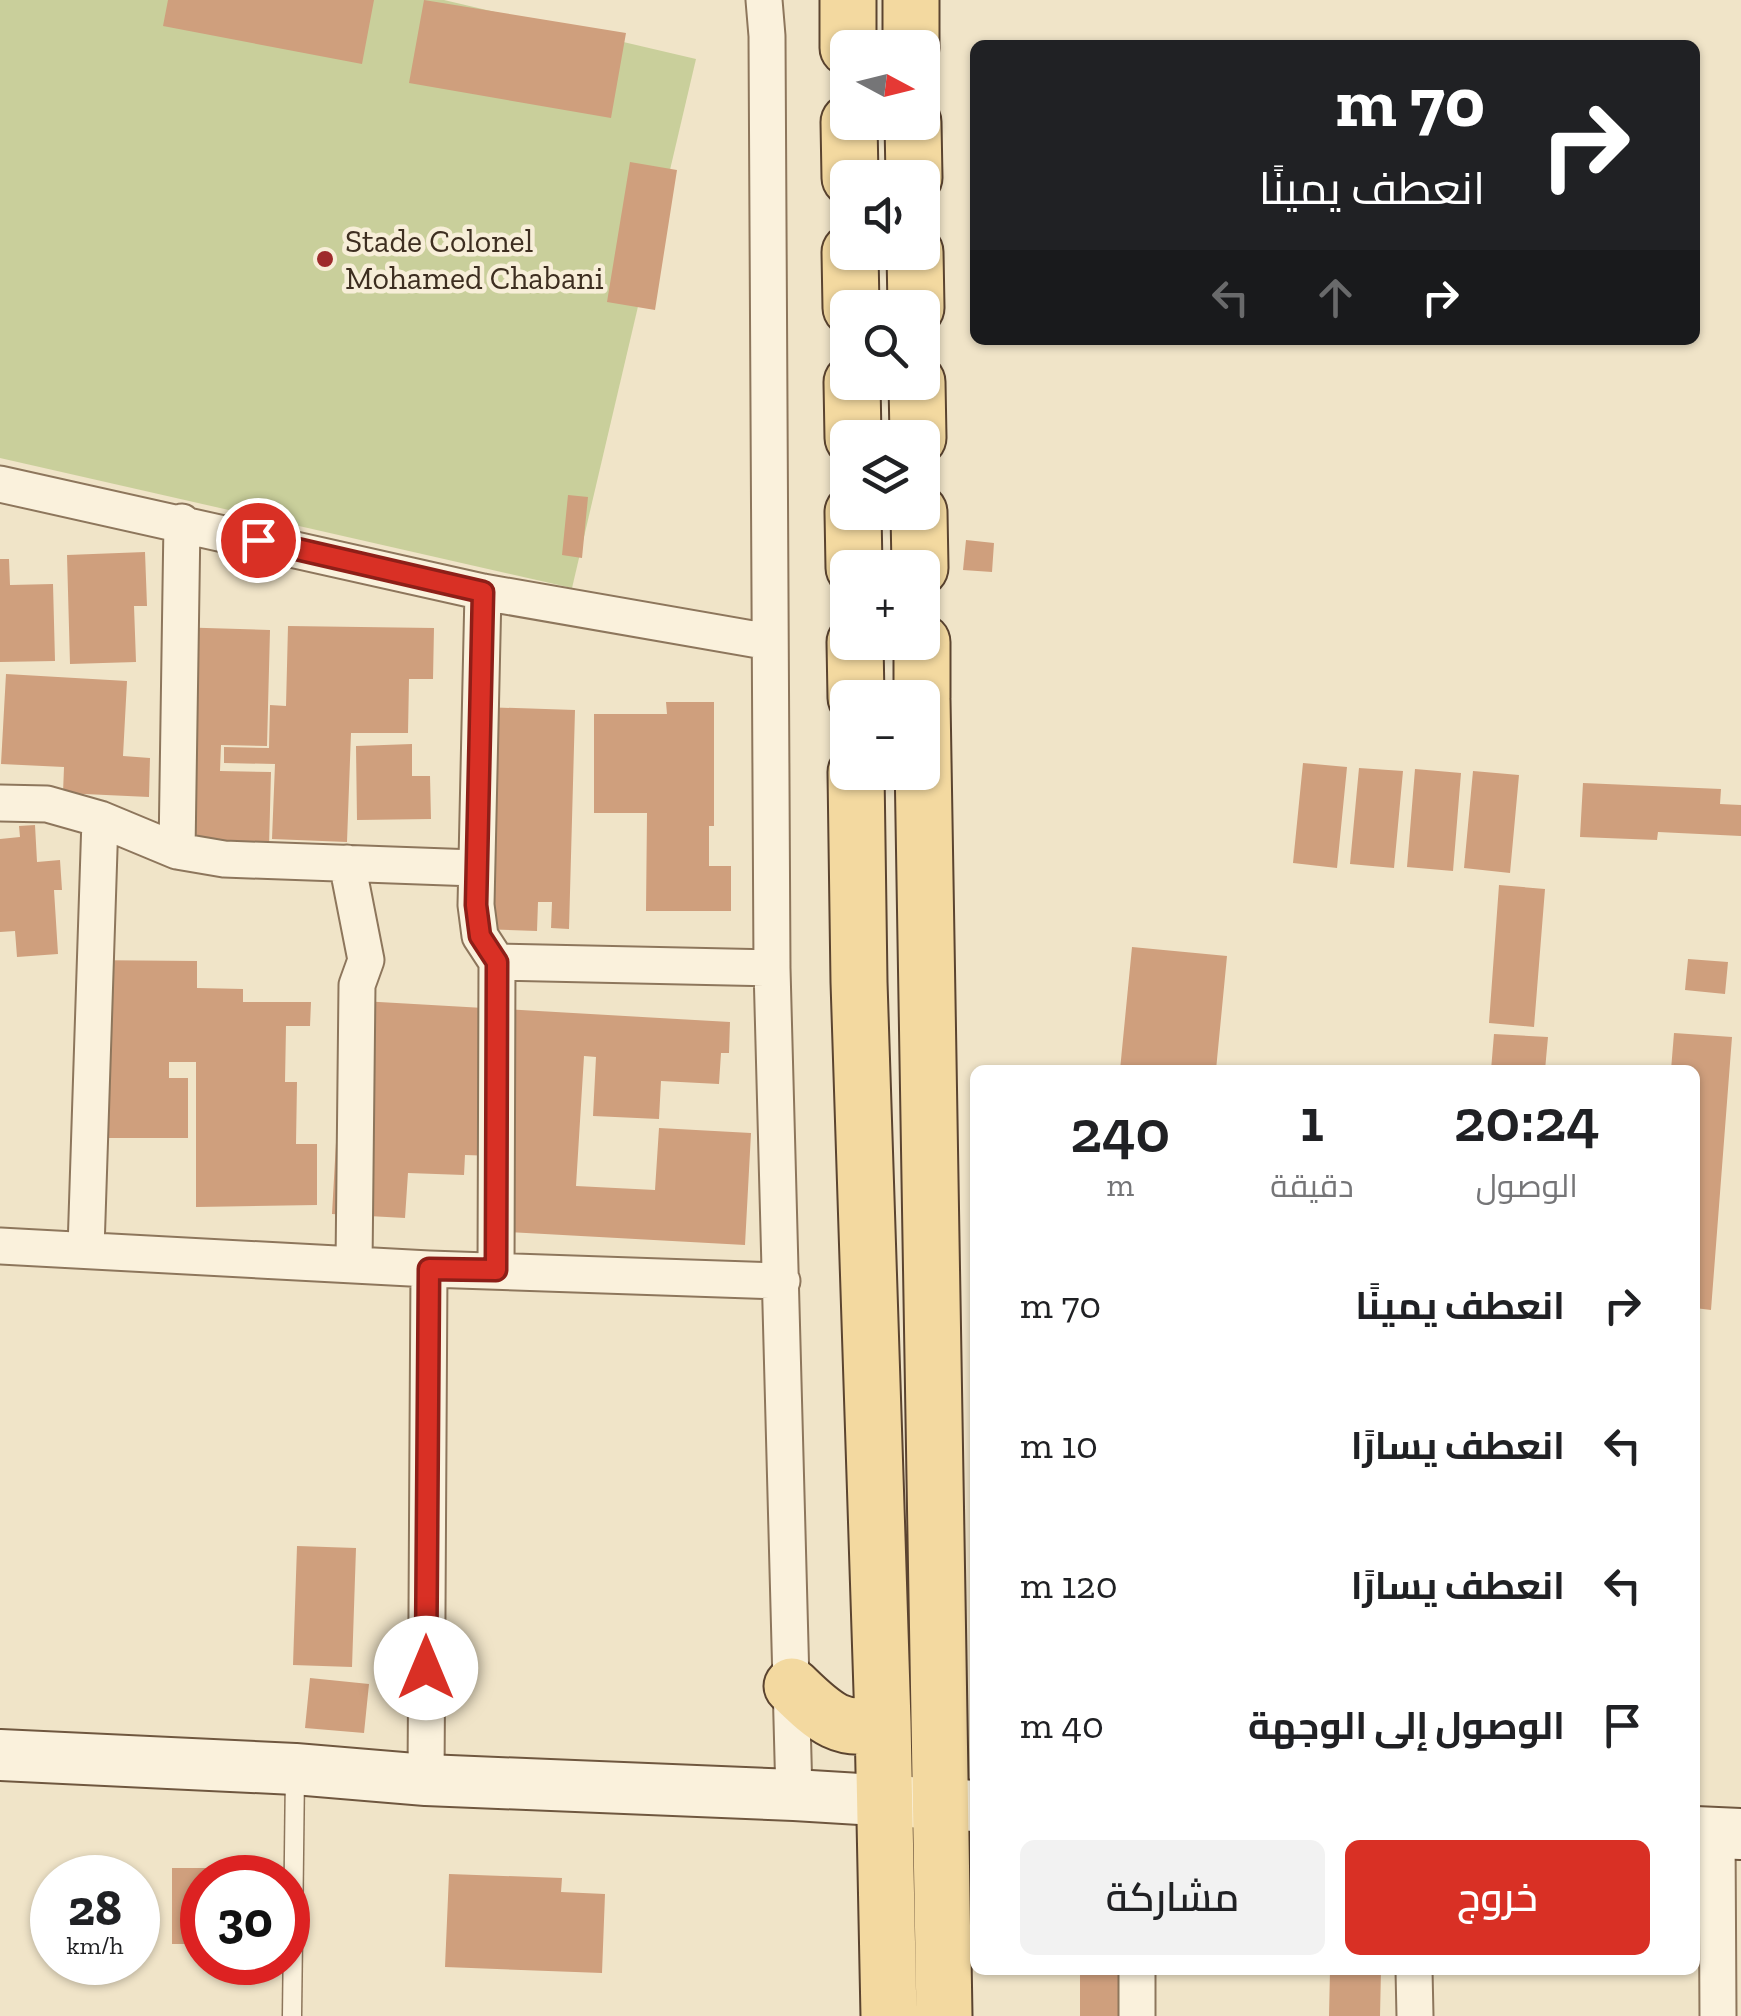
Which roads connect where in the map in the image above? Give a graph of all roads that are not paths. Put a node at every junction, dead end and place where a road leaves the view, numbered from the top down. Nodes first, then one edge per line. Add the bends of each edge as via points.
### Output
1 (764, 0) edge
2 (848, 0) edge
3 (910, 0) edge
4 (848, 30) edge
5 (911, 30) edge
6 (0, 484) edge
7 (182, 522) junction
8 (483, 592) junction
9 (770, 642) junction
10 (856, 790) edge
11 (925, 790) edge
12 (0, 803) edge
13 (100, 819) junction
14 (178, 851) junction
15 (347, 863) junction
16 (476, 868) junction
17 (497, 962) junction
18 (772, 968) junction
19 (0, 1246) edge
20 (86, 1249) junction
21 (354, 1264) junction
22 (429, 1269) junction
23 (496, 1270) junction
24 (782, 1281) junction
25 (792, 1686) junction
26 (883, 1722) junction
27 (0, 1755) edge
28 (295, 1769) junction
29 (426, 1780) junction
30 (794, 1795) junction
31 (886, 1800) junction
32 (958, 1805) edge
33 (1718, 1833) edge
34 (954, 1972) edge
35 (1137, 1975) edge
36 (1414, 1975) edge
37 (292, 2016) edge
38 (889, 2016) edge
39 (1137, 2016) edge
40 (1415, 2016) edge
41 (1718, 2016) edge

1 - 9 street
2 - 4 main road
3 - 5 main road
6 - 7 street
7 - 8 street
7 - 14 street
8 - 9 street
8 - 16 street
9 - 18 street
10 - 26 main road
11 - 32 main road
12 - 13 street via 47,804
13 - 14 street
13 - 20 street
14 - 15 street
15 - 16 street
15 - 21 street via 366,960 357,985
16 - 17 street via 480,936
17 - 18 street
17 - 23 street
18 - 24 street
19 - 20 street
20 - 21 street
21 - 22 street
22 - 23 street
22 - 29 street
23 - 24 street
24 - 25 street
25 - 26 main road via 838,1722 865,1728
25 - 30 street
26 - 31 main road
27 - 28 street
28 - 29 street
28 - 37 lane
29 - 30 street
30 - 31 street
31 - 32 street
31 - 38 main road
32 - 34 main road
33 - 41 street
35 - 39 street
36 - 40 street

